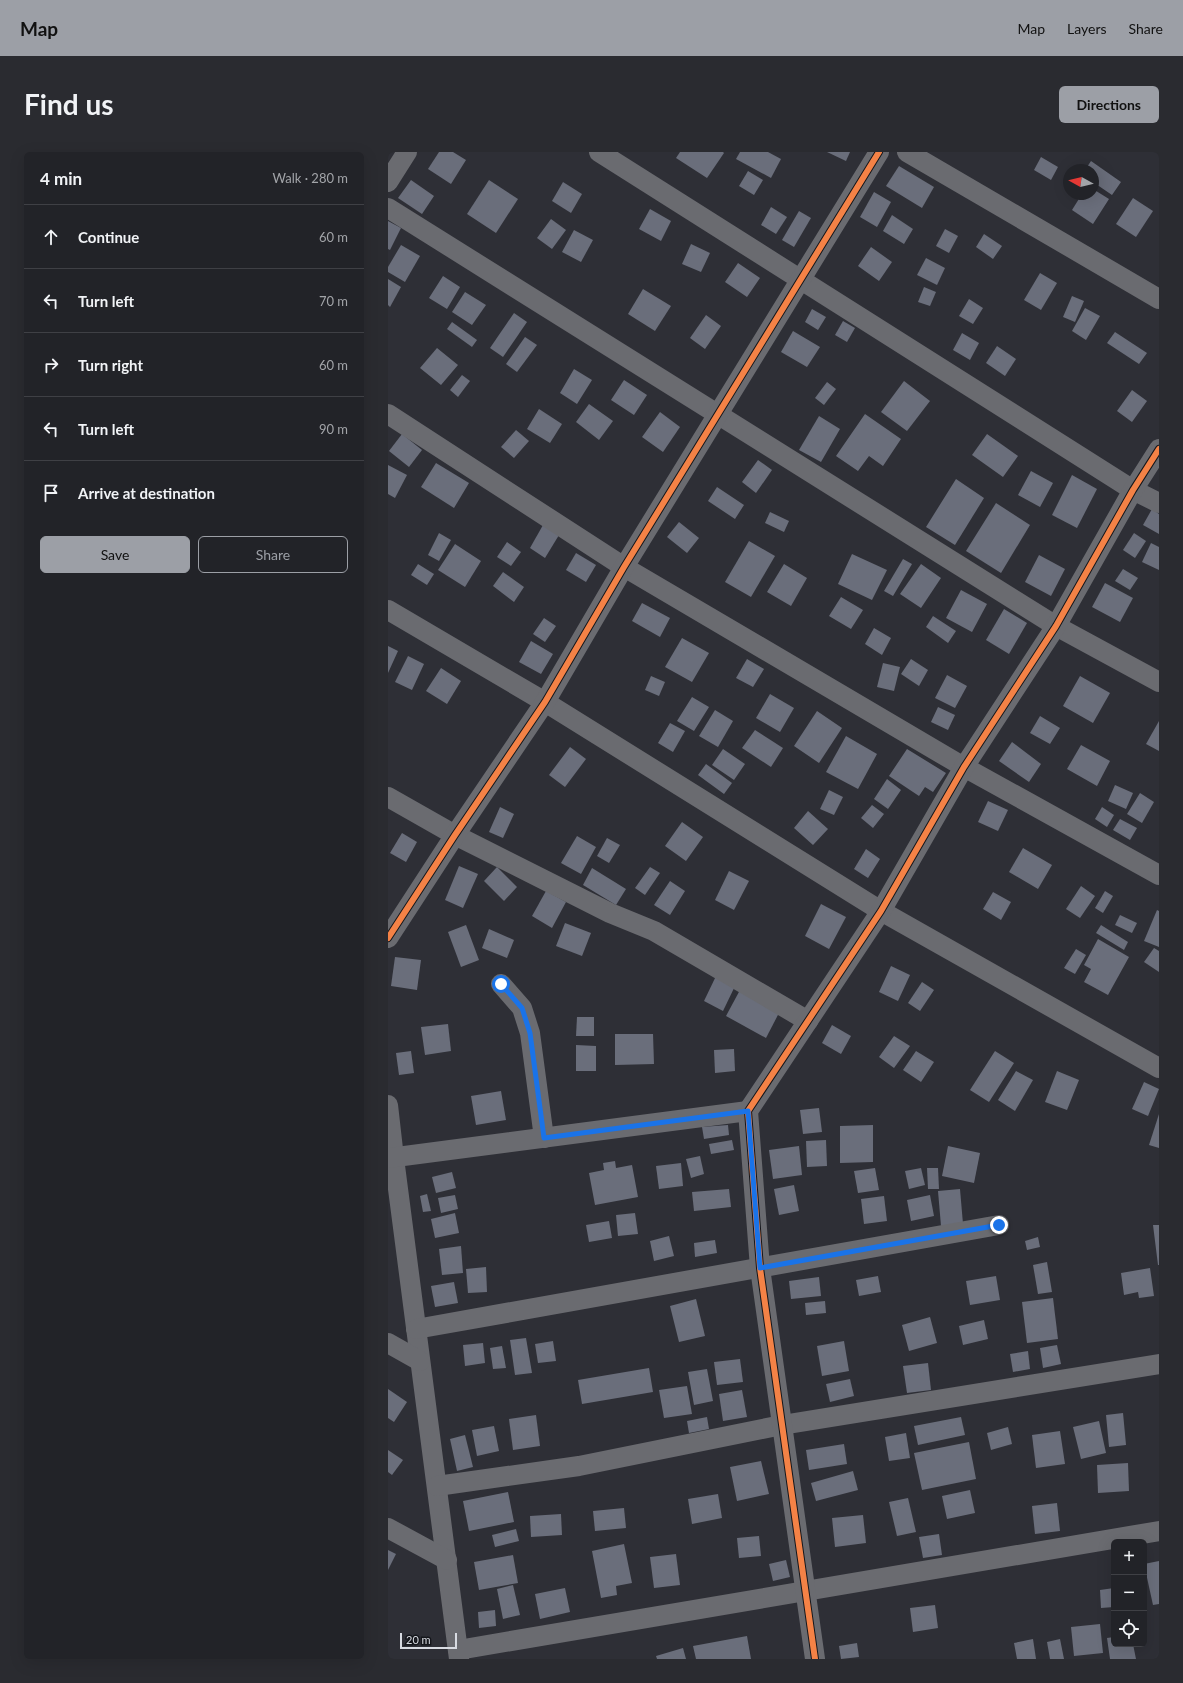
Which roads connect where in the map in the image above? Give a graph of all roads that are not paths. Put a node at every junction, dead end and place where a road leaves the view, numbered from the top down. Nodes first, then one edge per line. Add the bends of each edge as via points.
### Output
1 (407, 152) edge
2 (599, 152) edge
3 (879, 152) edge
4 (906, 152) edge
5 (388, 182) edge
6 (388, 208) edge
7 (800, 280) junction
8 (1159, 299) edge
9 (388, 414) edge
10 (717, 414) junction
11 (1159, 449) edge
12 (1133, 490) junction
13 (1159, 503) edge
14 (624, 567) junction
15 (388, 610) edge
16 (1056, 626) junction
17 (1159, 682) edge
18 (545, 702) junction
19 (964, 767) junction
20 (388, 797) edge
21 (454, 835) junction
22 (1159, 875) edge
23 (881, 911) junction
24 (388, 938) edge
25 (501, 984) dead end
26 (808, 1021) junction
27 (1159, 1068) edge
28 (388, 1105) edge
29 (748, 1111) junction
30 (544, 1138) junction
31 (391, 1158) edge
32 (999, 1225) dead end
33 (760, 1268) junction
34 (416, 1329) junction
35 (388, 1343) edge
36 (420, 1361) junction
37 (1159, 1364) edge
38 (782, 1425) junction
39 (437, 1486) junction
40 (388, 1528) edge
41 (1159, 1531) edge
42 (447, 1560) junction
43 (806, 1591) junction
44 (459, 1655) edge
45 (815, 1659) edge

1 - 5 street
2 - 7 street
3 - 7 street
4 - 8 street
6 - 10 street
7 - 10 street
7 - 12 street
9 - 14 street
10 - 14 street
10 - 16 street
11 - 12 street
12 - 13 street
12 - 16 street
14 - 18 street
14 - 19 street
15 - 18 street
16 - 17 street
16 - 19 street
18 - 21 street
18 - 23 street
19 - 22 street
19 - 23 street
20 - 21 street
21 - 24 street
21 - 26 street via 610,913 654,931
23 - 26 street
23 - 27 street
25 - 30 street via 522,1008 530,1033
26 - 29 street
28 - 31 street
29 - 30 street
29 - 33 street
30 - 31 street
31 - 34 street
32 - 33 street
33 - 34 street
33 - 38 street
34 - 36 street
35 - 36 street
36 - 39 street
37 - 38 street
38 - 39 street via 579,1466
38 - 43 street
39 - 42 street
40 - 42 street
41 - 43 street
42 - 44 street
43 - 44 street
43 - 45 street

